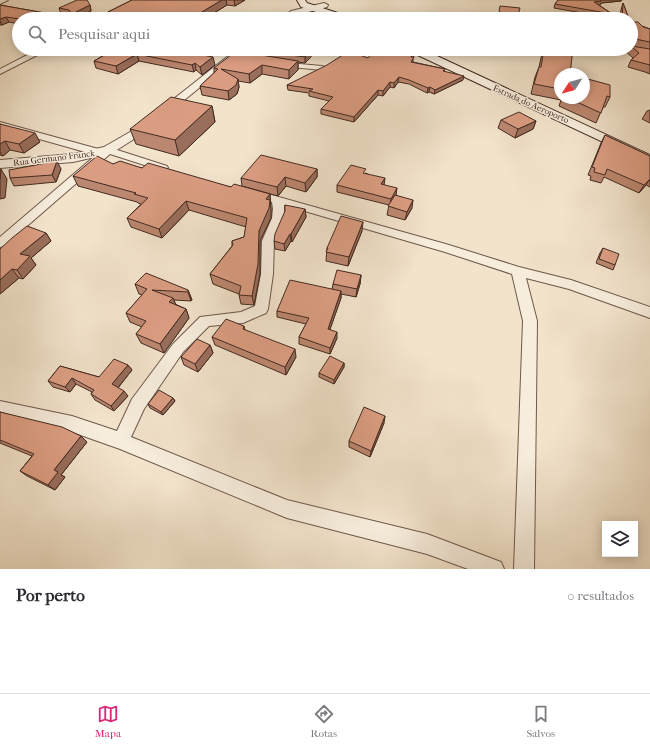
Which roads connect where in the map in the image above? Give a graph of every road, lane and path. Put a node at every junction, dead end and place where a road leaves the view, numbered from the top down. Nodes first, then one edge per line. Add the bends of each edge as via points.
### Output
1 (5, 0) edge
2 (141, 0) edge
3 (0, 2) edge
4 (301, 2) edge
5 (317, 3) edge
6 (0, 6) edge
7 (8, 7) edge
8 (116, 12) edge
9 (295, 12) edge
10 (296, 12) edge
11 (338, 12) edge
12 (31, 56) edge
13 (236, 56) edge
14 (428, 56) edge
15 (444, 56) edge
16 (272, 62) edge
17 (322, 68) edge
18 (0, 72) edge
19 (0, 125) edge
20 (650, 149) edge
21 (104, 152) junction
22 (650, 160) edge
23 (0, 164) edge
24 (176, 172) edge
25 (243, 190) edge
26 (277, 200) junction
27 (0, 243) edge
28 (518, 271) junction
29 (650, 313) edge
30 (0, 408) edge
31 (121, 441) junction
32 (494, 569) edge
33 (524, 569) edge

1 - 3 street
2 - 8 street
4 - 5 main road
4 - 9 street
5 - 10 street
5 - 11 main road
6 - 7 street
12 - 18 street
13 - 21 street, Rua Germano Franck via 141,130
14 - 22 main road, Estrada do Aeroporto
15 - 20 main road, Estrada do Aeroporto
16 - 17 street
19 - 21 street
21 - 23 street, Rua Germano Franck via 73,158
21 - 24 street
21 - 27 street, Rua Germano Franck
25 - 26 street
26 - 28 street
26 - 31 street via 278,218 268,241 267,274 261,309 243,317 205,321 178,348 138,404
28 - 29 street via 571,285
28 - 33 street via 530,321
30 - 31 street via 72,424
31 - 32 street via 286,509 427,544

